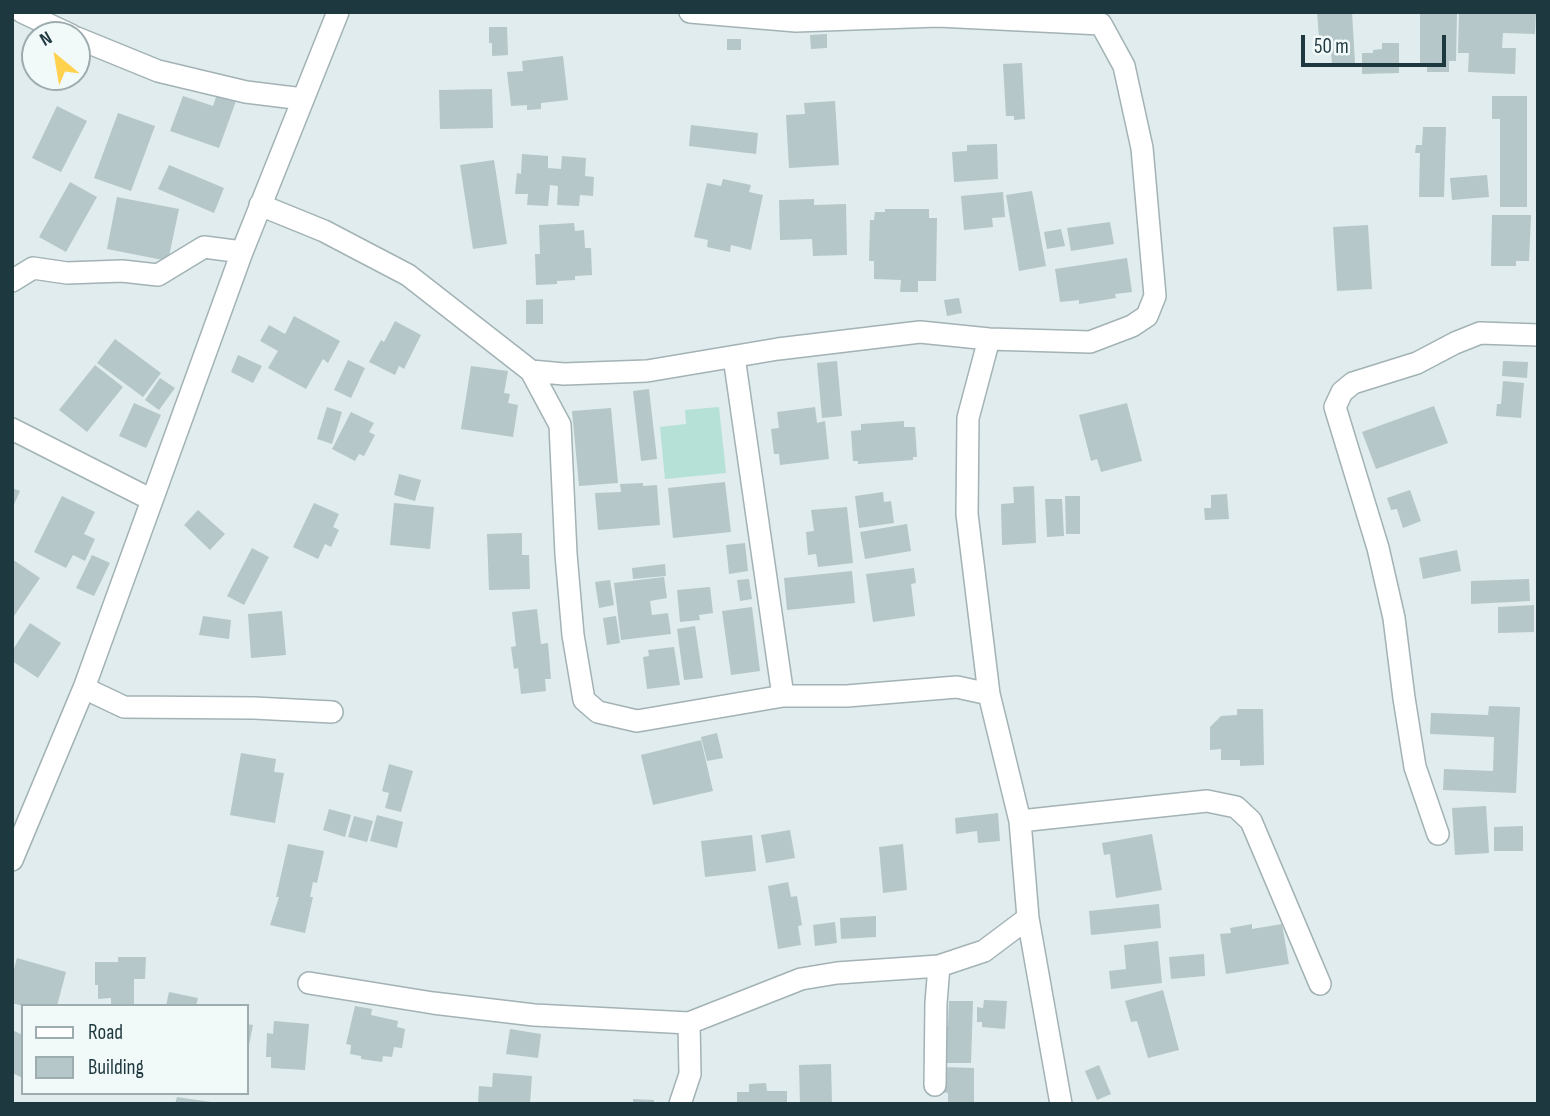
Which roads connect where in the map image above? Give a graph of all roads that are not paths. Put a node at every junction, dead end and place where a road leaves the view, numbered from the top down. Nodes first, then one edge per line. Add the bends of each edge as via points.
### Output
1 (22, 12) edge
2 (338, 12) edge
3 (690, 12) edge
4 (938, 14) edge
5 (1104, 18) edge
6 (41, 21) edge
7 (91, 44) edge
8 (303, 99) junction
9 (260, 205) junction
10 (242, 252) junction
11 (12, 281) edge
12 (1538, 335) edge
13 (989, 339) junction
14 (734, 357) junction
15 (531, 371) junction
16 (13, 428) edge
17 (152, 500) junction
18 (84, 688) junction
19 (989, 694) junction
20 (783, 696) junction
21 (332, 712) dead end
22 (1020, 821) junction
23 (1438, 834) dead end
24 (12, 860) edge
25 (1028, 918) junction
26 (939, 967) junction
27 (309, 983) dead end
28 (1320, 984) dead end
29 (689, 1023) junction
30 (935, 1085) dead end
31 (680, 1104) edge
32 (1060, 1104) edge

1 - 6 street
2 - 8 street
3 - 4 street via 796,21
4 - 5 street
5 - 13 street via 1124,66 1142,148 1155,296 1147,316 1090,342
7 - 8 street via 158,71 246,92
8 - 9 street
9 - 10 street
9 - 15 street via 324,231 408,275
10 - 11 street via 204,247 158,275 33,268
10 - 17 street
12 - 23 street via 1480,333 1417,363 1353,383 1335,407 1378,548 1394,618 1415,767
13 - 14 street via 920,332
13 - 19 street via 968,418 967,514
14 - 15 street via 647,371
14 - 20 street
15 - 20 street via 561,425 566,554 584,701 598,712 637,721
16 - 17 street
17 - 18 street
18 - 21 street via 124,707
18 - 24 street
19 - 20 street via 957,687
19 - 22 street
22 - 25 street
22 - 28 street via 1207,801 1236,807 1251,821
25 - 26 street via 984,951
25 - 32 street
26 - 29 street via 801,979
26 - 30 street
27 - 29 street via 534,1015
29 - 31 street via 690,1074

